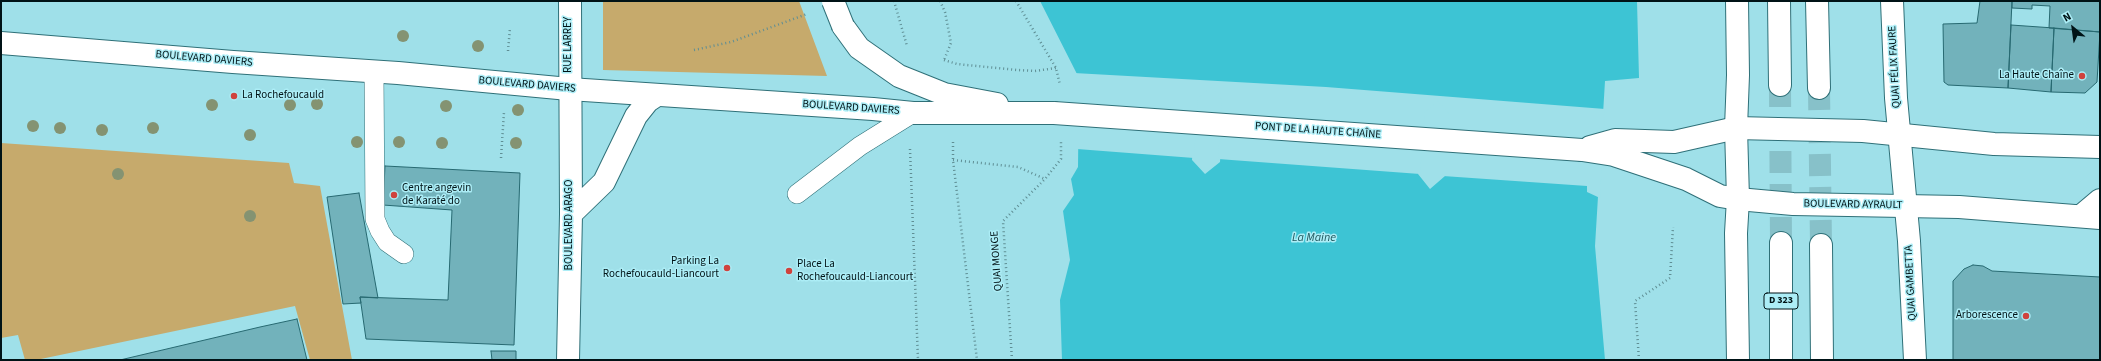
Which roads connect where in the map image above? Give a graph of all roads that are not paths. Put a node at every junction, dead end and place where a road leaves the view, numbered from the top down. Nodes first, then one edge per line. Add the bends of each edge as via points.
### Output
1 (570, 1) edge
2 (833, 1) edge
3 (1737, 1) edge
4 (1779, 1) edge
5 (1817, 1) edge
6 (1892, 1) edge
7 (1, 43) edge
8 (374, 71) junction
9 (1780, 85) tunnel mouth
10 (1819, 88) tunnel mouth
11 (569, 89) junction
12 (657, 95) junction
13 (1045, 112) junction
14 (913, 113) junction
15 (1736, 128) junction
16 (1898, 134) junction
17 (2100, 147) edge
18 (1615, 148) junction
19 (797, 194) dead end
20 (1738, 199) junction
21 (2100, 200) edge
22 (1906, 206) junction
23 (571, 214) junction
24 (2091, 217) edge
25 (1781, 243) tunnel mouth
26 (1821, 245) tunnel mouth
27 (404, 254) dead end
28 (568, 360) edge
29 (1738, 360) edge
30 (1781, 360) edge
31 (1822, 360) edge
32 (1914, 360) edge

1 - 11 main road, RUE LARREY
2 - 13 main road, bridge via 843,26 859,48 899,76 944,94
3 - 15 main road
4 - 9 main road
5 - 10 main road
6 - 16 main road, QUAI FÉLIX FAURE
7 - 8 main road, BOULEVARD DAVIERS
8 - 11 main road, BOULEVARD DAVIERS
8 - 27 lane via 375,219 387,242
11 - 12 main road, BOULEVARD DAVIERS
11 - 23 main road, BOULEVARD ARAGO
12 - 14 main road, BOULEVARD DAVIERS via 873,108
12 - 23 main road via 648,101 636,116 604,182
13 - 14 main road, BOULEVARD DAVIERS
13 - 18 main road, PONT DE LA HAUTE CHAÎNE, bridge via 1582,150
14 - 19 lane via 860,146
15 - 16 main road
15 - 18 main road via 1674,142
15 - 20 main road
16 - 17 main road via 1994,144
16 - 22 main road, QUAI FÉLIX FAURE
18 - 20 main road, BOULEVARD AYRAULT via 1720,196
20 - 22 main road, BOULEVARD AYRAULT via 1793,204
20 - 29 main road
21 - 24 main road
22 - 24 main road, BOULEVARD AYRAULT via 1959,207
22 - 32 main road, QUAI GAMBETTA
23 - 28 main road, BOULEVARD ARAGO
25 - 30 main road, D 323
26 - 31 main road

